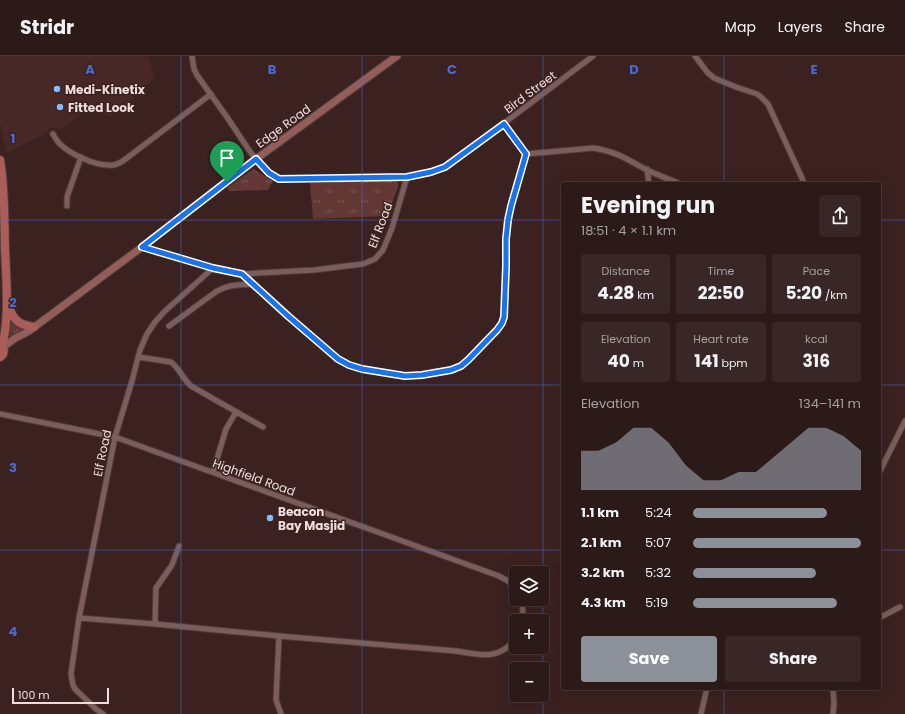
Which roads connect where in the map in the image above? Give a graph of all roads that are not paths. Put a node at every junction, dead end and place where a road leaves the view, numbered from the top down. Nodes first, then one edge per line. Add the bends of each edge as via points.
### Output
1 (192, 56) edge
2 (397, 56) edge
3 (593, 56) edge
4 (695, 56) edge
5 (210, 94) junction
6 (504, 124) junction
7 (53, 134) dead end
8 (526, 154) junction
9 (81, 157) junction
10 (256, 159) junction
11 (0, 160) edge
12 (647, 169) junction
13 (407, 177) junction
14 (649, 182) edge
15 (676, 182) edge
16 (803, 182) edge
17 (67, 206) dead end
18 (142, 247) junction
19 (213, 268) junction
20 (242, 274) junction
21 (253, 284) junction
22 (7, 298) junction
23 (169, 326) dead end
24 (32, 329) junction
25 (1, 352) edge
26 (138, 357) junction
27 (236, 412) junction
28 (0, 414) edge
29 (905, 421) edge
30 (263, 427) dead end
31 (115, 437) junction
32 (881, 469) edge
33 (213, 472) junction
34 (179, 546) dead end
35 (509, 581) edge
36 (900, 607) dead end
37 (881, 617) edge
38 (79, 618) junction
39 (156, 624) junction
40 (279, 636) junction
41 (509, 645) edge
42 (707, 690) edge
43 (833, 690) edge
44 (103, 714) edge
45 (281, 714) edge
46 (701, 714) edge
47 (833, 714) edge

1 - 5 street, Bird Street via 194,69
2 - 10 street, Edge Road
3 - 6 street, Bird Street
4 - 16 street via 714,78 757,94 765,100
5 - 9 street via 120,163 107,165
5 - 10 street, Bird Street
6 - 8 street
6 - 13 street, Bird Street via 445,167
7 - 9 street via 58,143
8 - 12 street via 603,149
8 - 21 street via 508,220 504,317 497,330 461,366 436,373 405,376 349,365 338,359
9 - 17 street via 67,197
10 - 13 street, Bird Street via 269,173 279,179
10 - 18 street, Edge Road
11 - 22 main road via 4,192
12 - 14 street
12 - 15 street
13 - 20 street, Elf Road via 392,228 383,250 375,259 359,265 326,269
18 - 19 street, Elf Road
18 - 24 street, Edge Road
19 - 20 street, Elf Road
19 - 26 street, Elf Road via 155,322 143,342
20 - 21 street
21 - 23 street via 224,287
22 - 24 main road via 11,313 18,322
22 - 25 main road via 5,336
24 - 25 street, Edge Road via 14,338
26 - 27 street via 171,362 191,386
26 - 31 street, Elf Road
27 - 30 street
27 - 33 street via 226,429
28 - 31 street, Highfield Road
29 - 32 street
31 - 33 street, Highfield Road
31 - 38 street, Elf Road
33 - 35 street, Highfield Road
34 - 39 street via 172,565 156,588
36 - 37 street
38 - 39 street
38 - 44 street, Elf Road via 72,679 75,689
39 - 40 street
40 - 41 street via 479,655 501,651
40 - 45 street via 276,700
42 - 46 street
43 - 47 street

